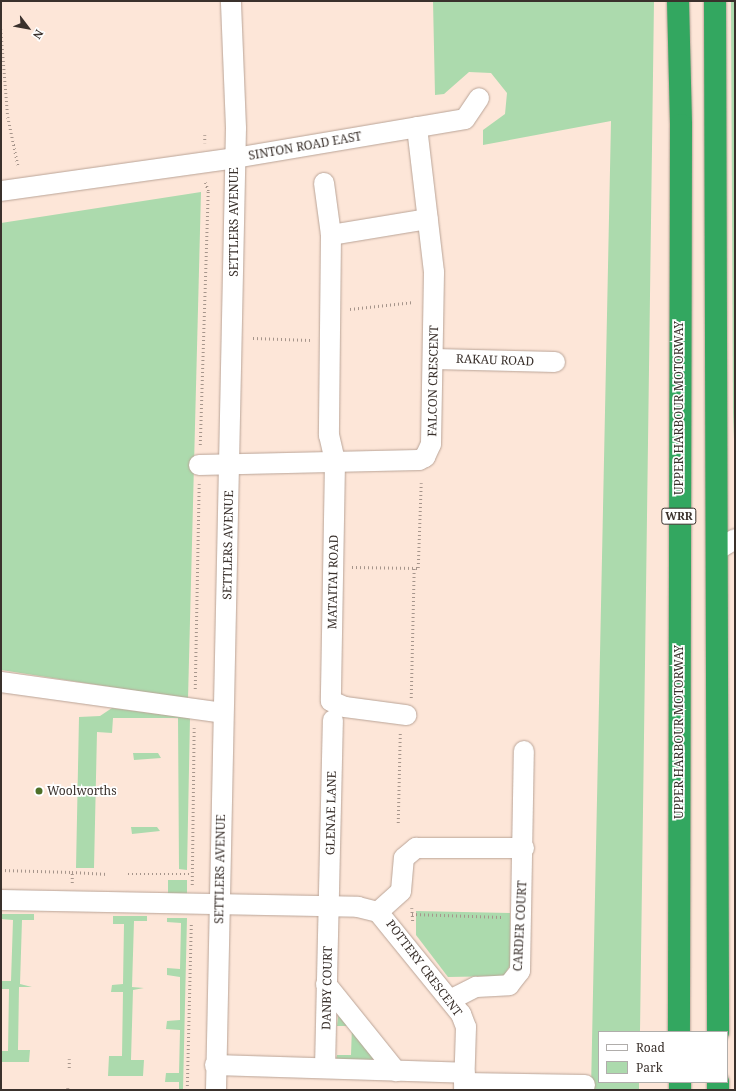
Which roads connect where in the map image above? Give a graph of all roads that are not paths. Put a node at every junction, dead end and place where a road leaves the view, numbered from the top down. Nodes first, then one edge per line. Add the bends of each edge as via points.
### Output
1 (231, 1) edge
2 (678, 1) edge
3 (715, 1) edge
4 (479, 98) dead end
5 (417, 127) junction
6 (235, 158) junction
7 (324, 183) dead end
8 (1, 191) edge
9 (428, 219) junction
10 (331, 236) junction
11 (434, 359) junction
12 (555, 362) dead end
13 (335, 462) junction
14 (229, 465) junction
15 (199, 466) road end
16 (726, 544) edge
17 (1, 682) edge
18 (332, 710) junction
19 (223, 713) junction
20 (406, 716) road end
21 (524, 752) dead end
22 (524, 848) junction
23 (1, 900) edge
24 (219, 906) junction
25 (329, 907) junction
26 (378, 912) junction
27 (326, 984) junction
28 (450, 1000) junction
29 (679, 1031) edge
30 (718, 1031) edge
31 (215, 1065) junction
32 (325, 1068) junction
33 (396, 1071) junction
34 (464, 1082) edge
35 (585, 1085) dead end
36 (216, 1090) edge

1 - 6 street, SETTLERS AVENUE
2 - 29 highway, UPPER HARBOUR MOTORWAY / WRR via 681,125
3 - 16 highway
4 - 5 street, SINTON ROAD EAST via 465,120
5 - 6 street, SINTON ROAD EAST
5 - 9 street, FALCON CRESCENT
6 - 8 street, SINTON ROAD EAST
6 - 14 street, SETTLERS AVENUE
7 - 10 street, MATAITAI ROAD
9 - 10 street
9 - 11 street, FALCON CRESCENT via 434,272
10 - 13 street, MATAITAI ROAD via 330,435
11 - 12 street, RAKAU ROAD
11 - 13 street, FALCON CRESCENT via 431,444 425,457
13 - 14 street, FALCON CRESCENT
13 - 18 street, MATAITAI ROAD
14 - 15 street, FALCON CRESCENT
14 - 19 street, SETTLERS AVENUE
16 - 30 highway
17 - 19 street
18 - 20 street via 345,707
18 - 25 street, GLENAE LANE
19 - 24 street, SETTLERS AVENUE
21 - 22 street, CARDER COURT
22 - 26 street via 416,848 404,858 401,891
22 - 28 street, CARDER COURT via 520,971 516,980 509,986 467,989
23 - 24 street, POTTERY CRESCENT
24 - 25 street, POTTERY CRESCENT
24 - 31 street, SETTLERS AVENUE
25 - 26 street, POTTERY CRESCENT
25 - 27 street, DANBY COURT
26 - 28 street, POTTERY CRESCENT
27 - 32 street, DANBY COURT
27 - 33 street
28 - 34 street, POTTERY CRESCENT via 461,1014 466,1027
31 - 32 street
31 - 36 street, SETTLERS AVENUE
32 - 33 street
33 - 34 street
34 - 35 street

